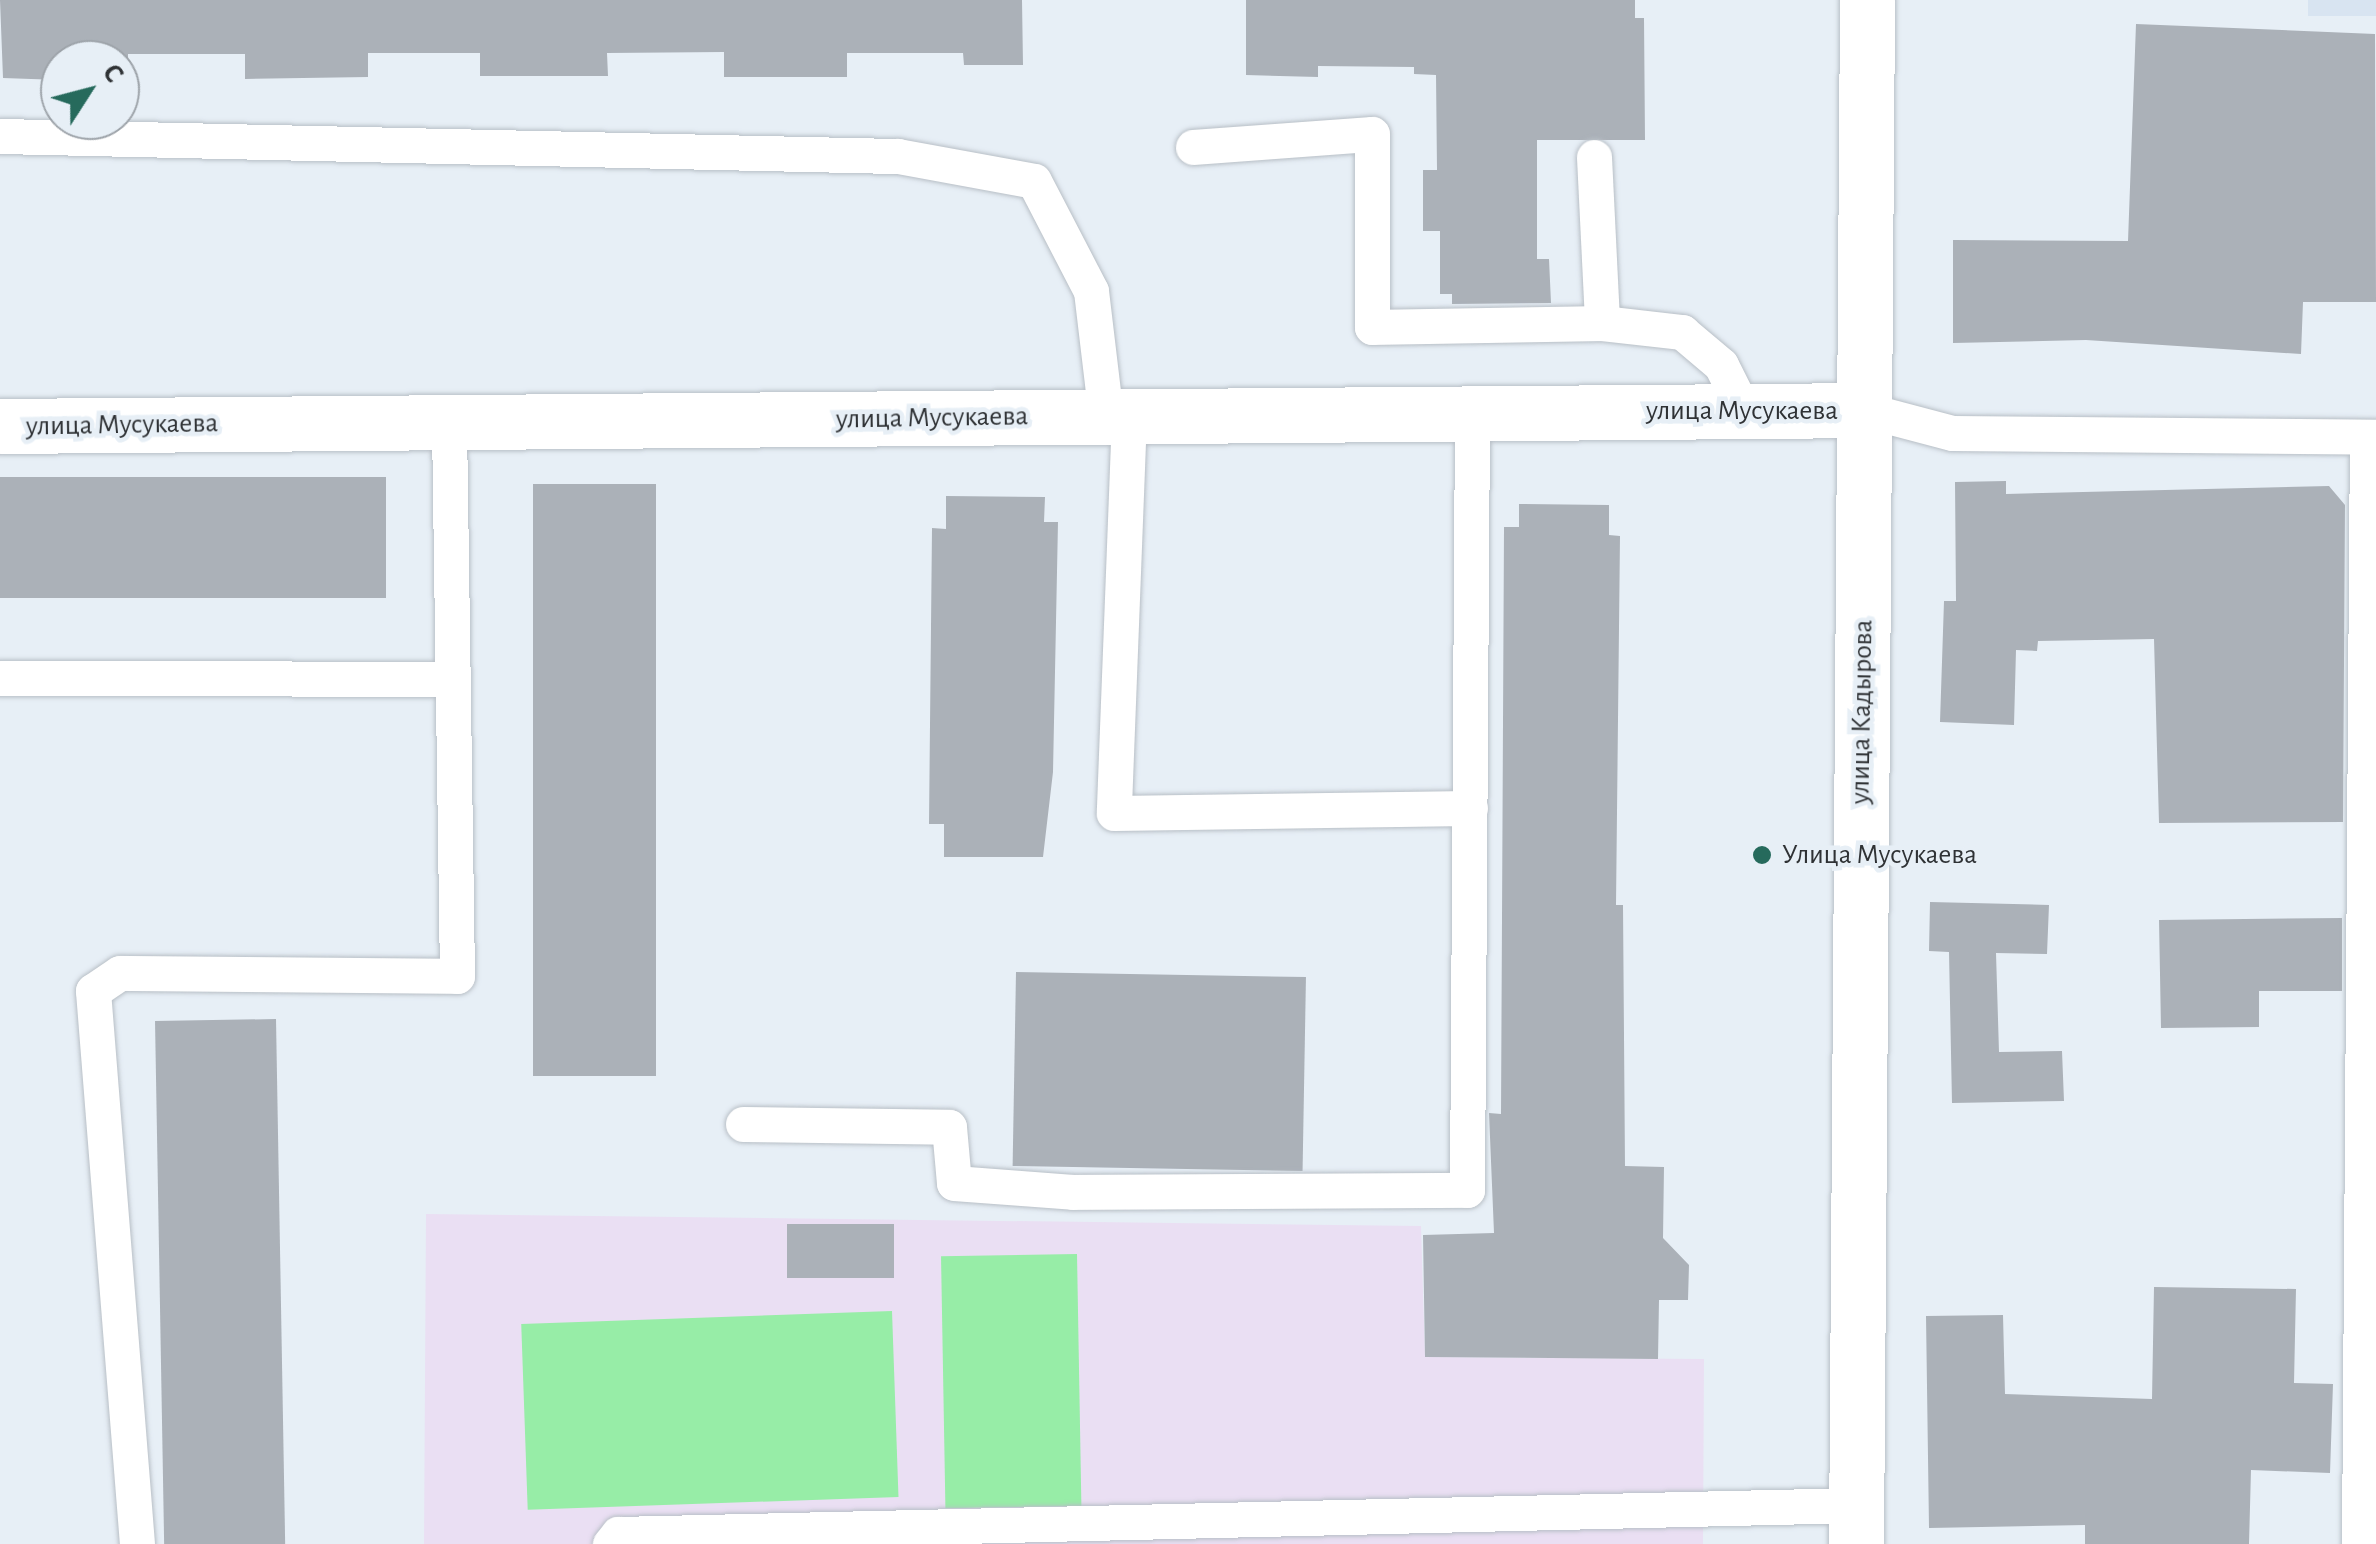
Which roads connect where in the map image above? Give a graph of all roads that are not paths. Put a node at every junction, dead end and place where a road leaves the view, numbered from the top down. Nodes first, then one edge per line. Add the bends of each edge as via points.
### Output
1 (1866, 0) edge
2 (0, 136) edge
3 (1193, 147) dead end
4 (1594, 157) dead end
5 (1602, 323) junction
6 (1865, 410) junction
7 (1744, 411) junction
8 (1472, 413) junction
9 (1117, 416) junction
10 (449, 422) junction
11 (0, 426) edge
12 (2371, 437) edge
13 (0, 678) edge
14 (453, 679) junction
15 (1470, 808) junction
16 (743, 1124) dead end
17 (1856, 1524) edge
18 (137, 1544) edge
19 (610, 1544) edge
20 (2359, 1544) edge

1 - 6 street, улица Кадырова
2 - 9 lane via 898,156 1034,181 1091,290
3 - 5 lane via 1372,134 1372,327
4 - 5 lane
5 - 7 lane via 1682,332 1721,364
6 - 7 street, улица Мусукаева
6 - 12 lane via 1952,433
6 - 17 street, улица Кадырова
7 - 8 street, улица Мусукаева
8 - 9 street, улица Мусукаева
8 - 15 lane
9 - 10 street, улица Мусукаева
9 - 15 lane via 1114,813
10 - 11 street, улица Мусукаева
10 - 14 lane
12 - 20 lane
13 - 14 lane
14 - 18 lane via 458,976 120,973 93,991
15 - 16 lane via 1467,1190 1073,1192 954,1183 949,1127
17 - 19 lane via 618,1534

